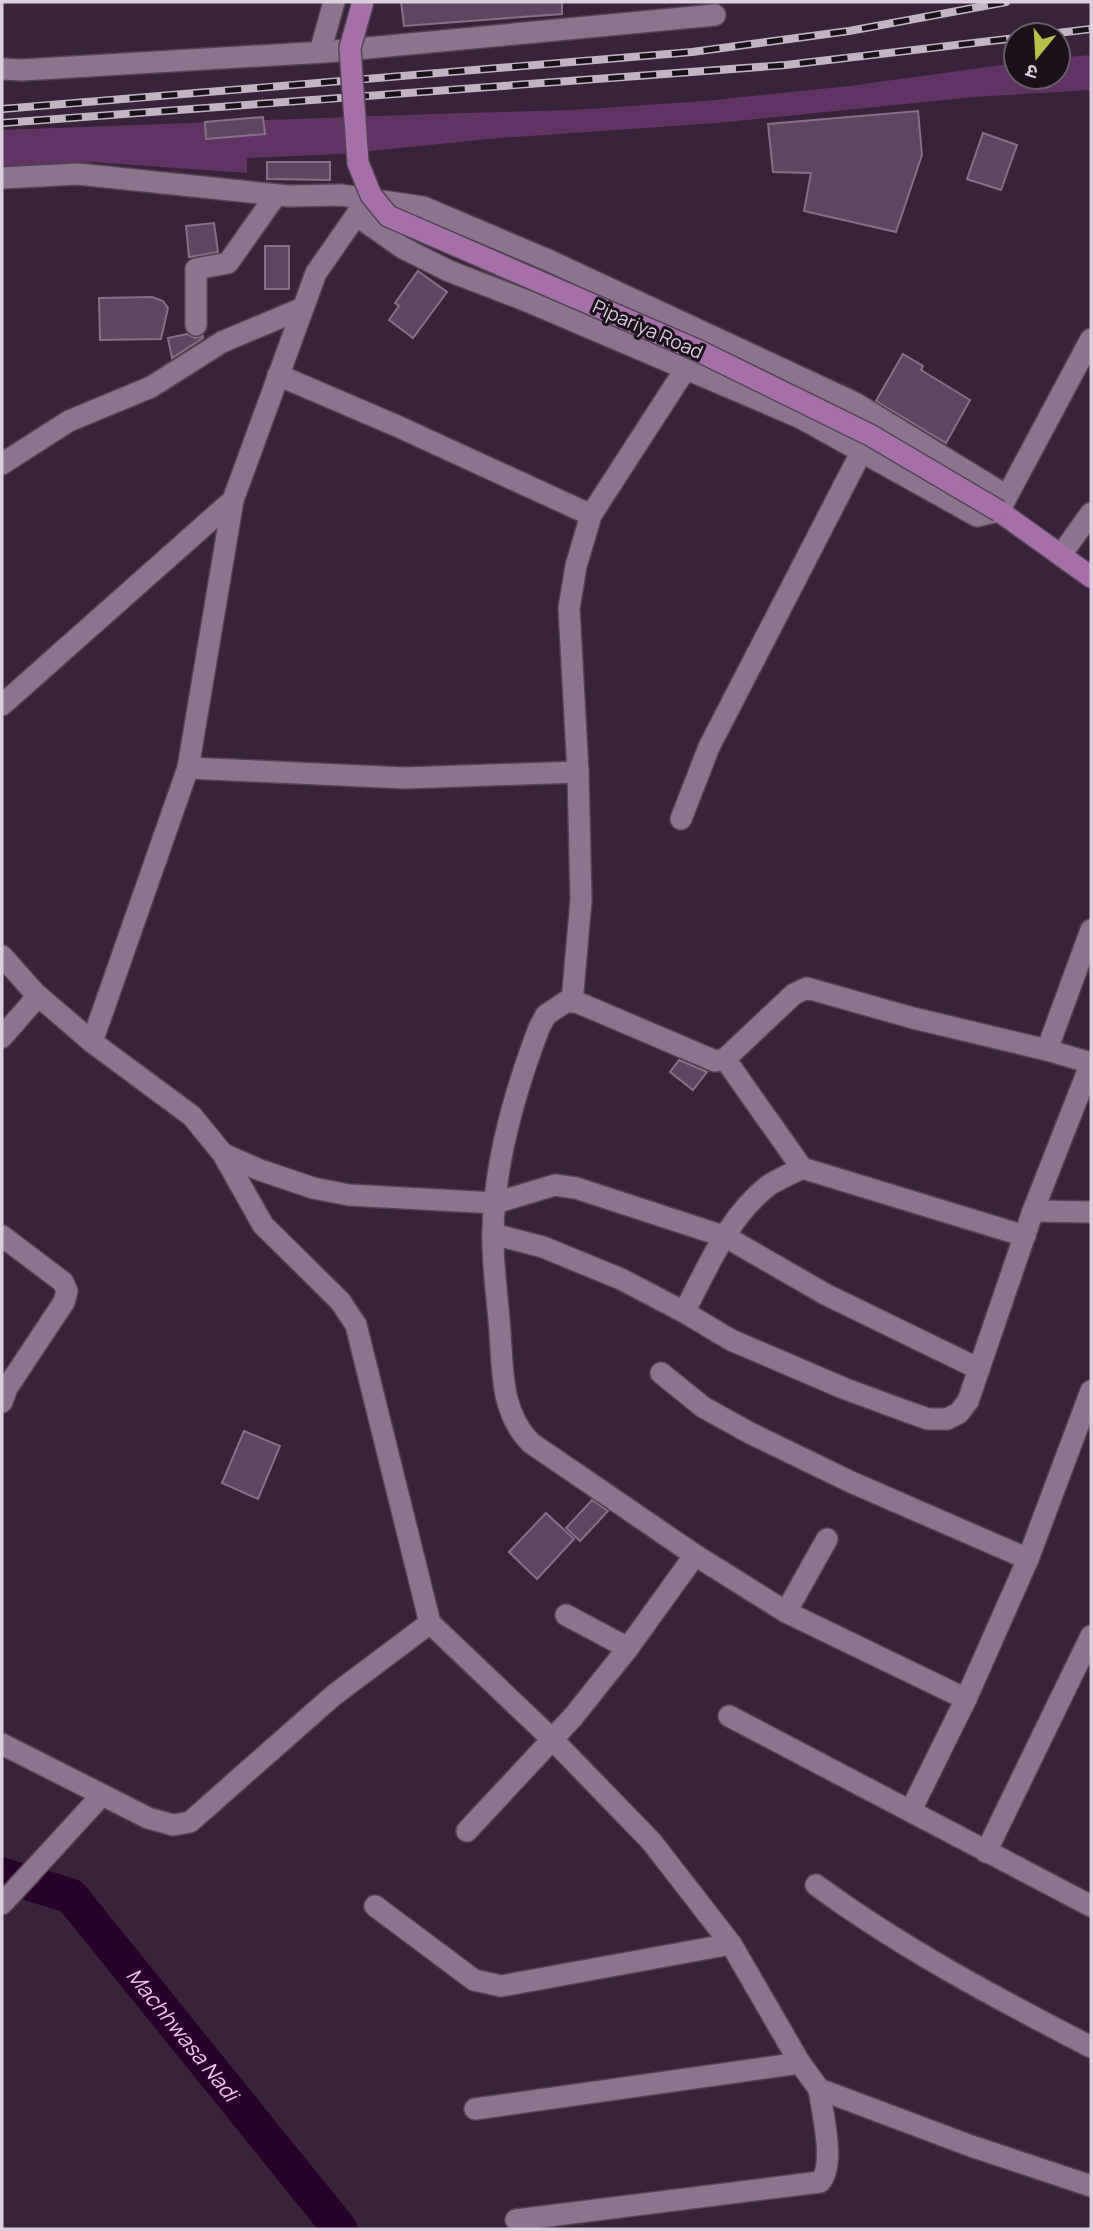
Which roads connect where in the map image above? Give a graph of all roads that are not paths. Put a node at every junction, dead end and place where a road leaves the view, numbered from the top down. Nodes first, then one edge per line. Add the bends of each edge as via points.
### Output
1 (334, 2) edge
2 (363, 2) edge
3 (715, 15) dead end
4 (320, 52) junction
5 (2, 69) edge
6 (2, 178) edge
7 (276, 195) junction
8 (362, 207) junction
9 (303, 308) junction
10 (196, 325) dead end
11 (705, 333) junction
12 (1091, 340) edge
13 (687, 369) junction
14 (278, 375) junction
15 (879, 417) junction
16 (861, 452) junction
17 (2, 464) edge
18 (233, 500) junction
19 (999, 511) junction
20 (1091, 513) edge
21 (591, 514) junction
22 (1060, 555) junction
23 (1091, 577) edge
24 (2, 705) edge
25 (188, 768) junction
26 (578, 772) junction
27 (681, 819) dead end
28 (1091, 930) edge
29 (2, 956) edge
30 (38, 996) junction
31 (572, 1002) junction
32 (2, 1037) edge
33 (92, 1042) junction
34 (1046, 1050) junction
35 (725, 1059) junction
36 (1091, 1063) edge
37 (223, 1154) junction
38 (802, 1168) junction
39 (495, 1203) junction
40 (1033, 1211) junction
41 (1091, 1212) edge
42 (493, 1234) junction
43 (2, 1236) edge
44 (1025, 1236) junction
45 (726, 1237) junction
46 (684, 1312) junction
47 (979, 1369) junction
48 (661, 1373) dead end
49 (1091, 1391) edge
50 (2, 1402) edge
51 (827, 1539) dead end
52 (695, 1555) junction
53 (1028, 1559) junction
54 (786, 1612) junction
55 (566, 1615) dead end
56 (430, 1623) junction
57 (1091, 1636) edge
58 (628, 1648) junction
59 (967, 1699) junction
60 (729, 1716) dead end
61 (554, 1740) junction
62 (2, 1744) edge
63 (102, 1795) junction
64 (911, 1810) junction
65 (467, 1831) dead end
66 (986, 1852) junction
67 (816, 1885) dead end
68 (2, 1904) edge
69 (375, 1906) dead end
70 (1091, 1906) edge
71 (731, 1944) junction
72 (1091, 2047) edge
73 (800, 2063) junction
74 (819, 2090) junction
75 (475, 2109) dead end
76 (1091, 2186) edge
77 (516, 2220) dead end

1 - 4 street
2 - 19 main road, Pipariya Road, bridge via 350,48 358,163 371,195 388,216 699,351 870,435
3 - 4 street
4 - 5 street
6 - 7 street via 78,174
7 - 8 street via 341,195
7 - 10 street via 228,263 196,270
8 - 9 street via 316,274
8 - 11 street via 423,207
8 - 13 street via 403,248 449,271
9 - 14 street
9 - 17 street via 222,342 151,387 69,421
11 - 13 street
11 - 15 street
12 - 19 street
13 - 16 street via 801,418
13 - 21 street
14 - 18 street
14 - 21 street
15 - 16 street
15 - 19 street via 997,490
16 - 19 street via 976,516
16 - 27 street via 709,747
18 - 24 street
18 - 25 street
19 - 22 main road, Pipariya Road
20 - 22 street
21 - 26 street via 569,608
22 - 23 main road, Pipariya Road
25 - 26 street via 405,778
25 - 33 street
26 - 31 street via 582,900
28 - 34 street
29 - 30 street
30 - 32 street
30 - 33 street
31 - 35 street via 715,1061
31 - 39 street via 552,1010 538,1028 510,1117
33 - 37 street via 192,1116
34 - 35 street via 807,988 794,994
34 - 36 street
35 - 38 street
36 - 40 street
37 - 39 street via 313,1188 349,1195
37 - 56 street via 263,1225 340,1301 356,1325
38 - 44 street
38 - 45 street via 769,1185 746,1207
39 - 42 street
39 - 45 street via 555,1185 576,1188
40 - 41 street
40 - 44 street
42 - 46 street via 543,1247 621,1279
42 - 52 street via 505,1397 515,1424 531,1443
43 - 50 street via 63,1282 67,1291
44 - 47 street
45 - 46 street
45 - 47 street via 824,1294
46 - 47 street via 784,1363 928,1419 947,1419 959,1413
48 - 53 street via 703,1406 750,1433
49 - 53 street
51 - 54 street
52 - 54 street
52 - 58 street
53 - 59 street
54 - 59 street
55 - 58 street
56 - 61 street
56 - 63 street via 334,1695 190,1822 173,1825 148,1818
57 - 66 street
58 - 61 street
59 - 64 street
60 - 64 street
61 - 65 street
61 - 71 street via 650,1841
62 - 63 street
63 - 68 street
64 - 66 street
66 - 70 street
67 - 72 street via 985,1993
69 - 71 street via 462,1972 485,1984 501,1986
71 - 73 street
73 - 74 street
73 - 75 street
74 - 76 street
74 - 77 street via 828,2155 828,2170 820,2182

